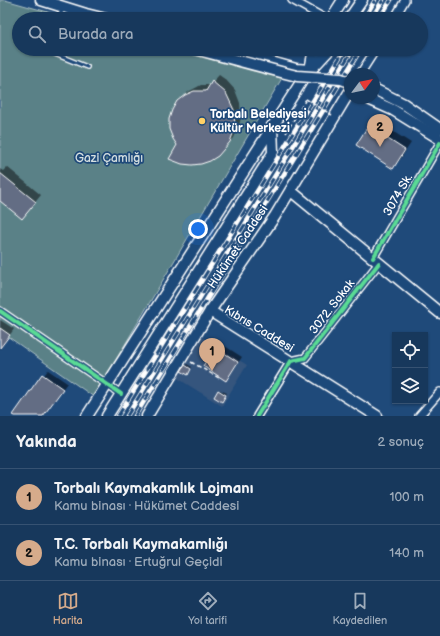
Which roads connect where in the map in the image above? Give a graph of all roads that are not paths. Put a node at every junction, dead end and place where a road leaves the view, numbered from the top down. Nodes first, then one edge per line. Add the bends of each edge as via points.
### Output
1 (41, 0) edge
2 (292, 0) edge
3 (343, 0) edge
4 (362, 0) edge
5 (405, 0) edge
6 (56, 2) edge
7 (66, 8) junction
8 (62, 12) edge
9 (79, 12) edge
10 (313, 12) edge
11 (335, 12) edge
12 (354, 12) edge
13 (398, 12) edge
14 (60, 56) edge
15 (221, 56) edge
16 (251, 56) edge
17 (313, 56) edge
18 (323, 56) edge
19 (372, 56) edge
20 (86, 67) dead end
21 (364, 68) edge
22 (310, 70) junction
23 (344, 80) edge
24 (380, 92) edge
25 (344, 103) edge
26 (380, 104) edge
27 (272, 126) junction
28 (440, 129) edge
29 (440, 139) edge
30 (440, 143) edge
31 (291, 191) junction
32 (376, 260) junction
33 (0, 311) edge
34 (210, 311) junction
35 (440, 313) edge
36 (291, 361) junction
37 (107, 384) junction
38 (440, 392) edge
39 (121, 394) junction
40 (87, 416) edge
41 (107, 416) edge
42 (147, 416) edge
43 (257, 416) edge
44 (378, 416) edge
45 (419, 416) edge

1 - 6 main road
2 - 10 street
3 - 11 main road
4 - 12 main road
5 - 13 street
6 - 7 main road
7 - 8 lane
7 - 9 main road
14 - 20 lane
15 - 23 main road, bridge via 297,76
16 - 22 main road
17 - 22 main road
18 - 22 main road
19 - 21 street
22 - 27 main road
24 - 28 main road via 404,104
25 - 31 main road, Hükümet Caddesi
26 - 29 main road
27 - 37 main road
27 - 39 main road via 274,153
30 - 32 street, 3074 Sk.
31 - 32 main road
31 - 34 main road, Hükümet Caddesi
32 - 35 main road
32 - 36 street, 3072. Sokak via 305,358
33 - 37 street
34 - 36 main road, Kıbrıs Caddesi
34 - 42 main road, Hükümet Caddesi
36 - 43 street
36 - 44 main road, Kıbrıs Caddesi
37 - 39 street
37 - 40 main road
38 - 45 street
39 - 41 main road

